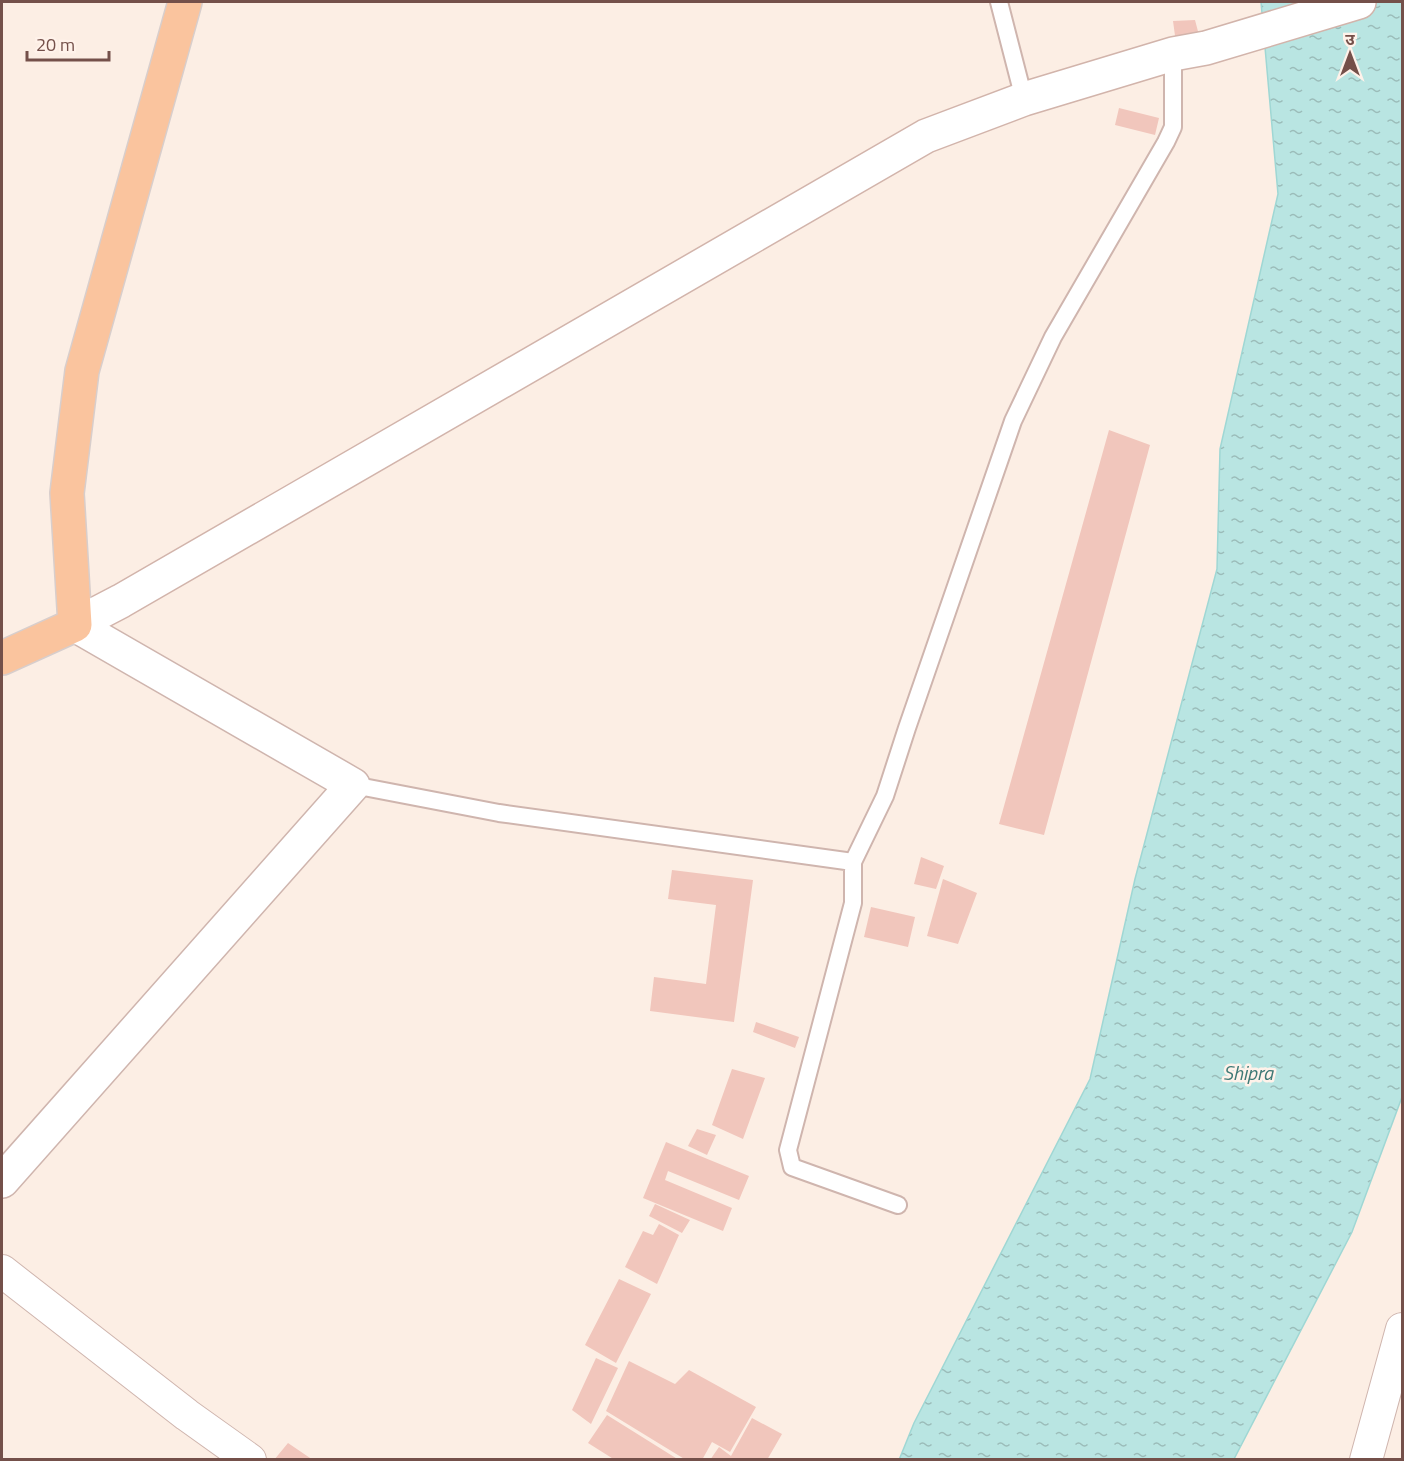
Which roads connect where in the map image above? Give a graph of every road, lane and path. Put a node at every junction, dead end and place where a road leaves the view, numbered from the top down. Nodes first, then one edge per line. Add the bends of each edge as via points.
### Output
1 (185, 2) edge
2 (999, 2) edge
3 (1359, 2) edge
4 (1173, 54) junction
5 (1024, 99) junction
6 (75, 625) junction
7 (2, 658) edge
8 (353, 785) junction
9 (853, 862) junction
10 (2, 1181) edge
11 (898, 1205) dead end
12 (2, 1271) edge
13 (1402, 1329) edge
14 (250, 1460) edge
15 (1366, 1460) edge

1 - 6 main road via 82,371 67,493
2 - 5 lane
3 - 4 main road via 1206,48
4 - 5 main road
4 - 9 lane via 1173,127 1053,337 1013,422 885,796
5 - 6 main road via 926,136
6 - 7 main road
6 - 8 main road
8 - 9 lane via 499,813
8 - 10 main road
9 - 11 lane via 853,903 788,1150 792,1167
12 - 14 street
13 - 15 street

